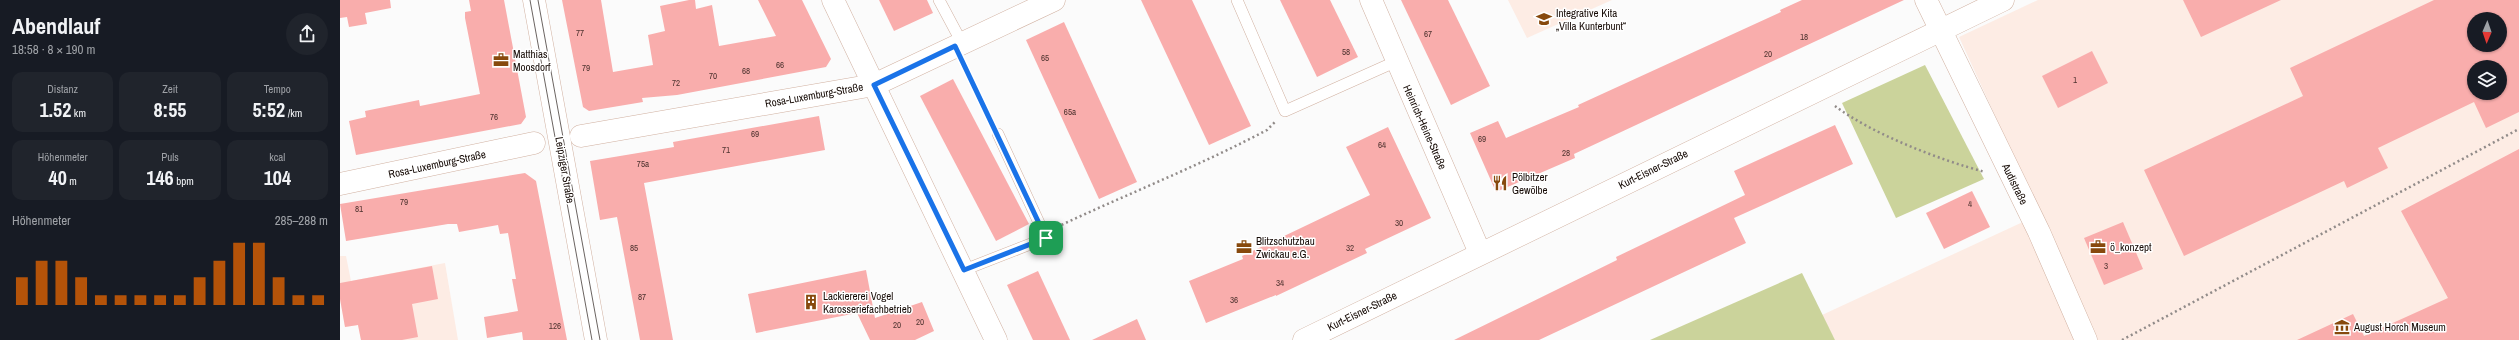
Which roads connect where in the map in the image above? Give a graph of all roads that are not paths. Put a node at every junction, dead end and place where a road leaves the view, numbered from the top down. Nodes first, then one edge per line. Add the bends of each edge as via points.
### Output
1 (534, 0) edge
2 (833, 0) edge
3 (939, 0) edge
4 (1054, 0) edge
5 (1237, 0) edge
6 (1371, 0) edge
7 (1926, 0) edge
8 (2003, 0) edge
9 (1940, 29) junction
10 (958, 44) junction
11 (1397, 61) junction
12 (874, 85) junction
13 (998, 134) road end
14 (581, 136) dead end
15 (534, 143) dead end
16 (340, 184) edge
17 (1480, 253) junction
18 (964, 270) junction
19 (596, 340) edge
20 (996, 340) edge
21 (1304, 340) edge
22 (2086, 340) edge

1 - 19 street, Leipziger Straße
2 - 12 street
3 - 10 lane
4 - 10 street, Rosa-Luxemburg-Straße
5 - 11 lane via 1285,111
6 - 11 street, Heinrich-Heine-Straße
7 - 9 street, Audistraße
8 - 9 street, Kurt-Eisner-Straße
9 - 17 street, Kurt-Eisner-Straße
9 - 22 street, Audistraße via 2013,179
10 - 12 street, Rosa-Luxemburg-Straße
11 - 17 street, Heinrich-Heine-Straße
12 - 14 street, Rosa-Luxemburg-Straße
12 - 18 street
13 - 18 lane via 1046,238
15 - 16 street, Rosa-Luxemburg-Straße
17 - 21 street, Kurt-Eisner-Straße
18 - 20 street

